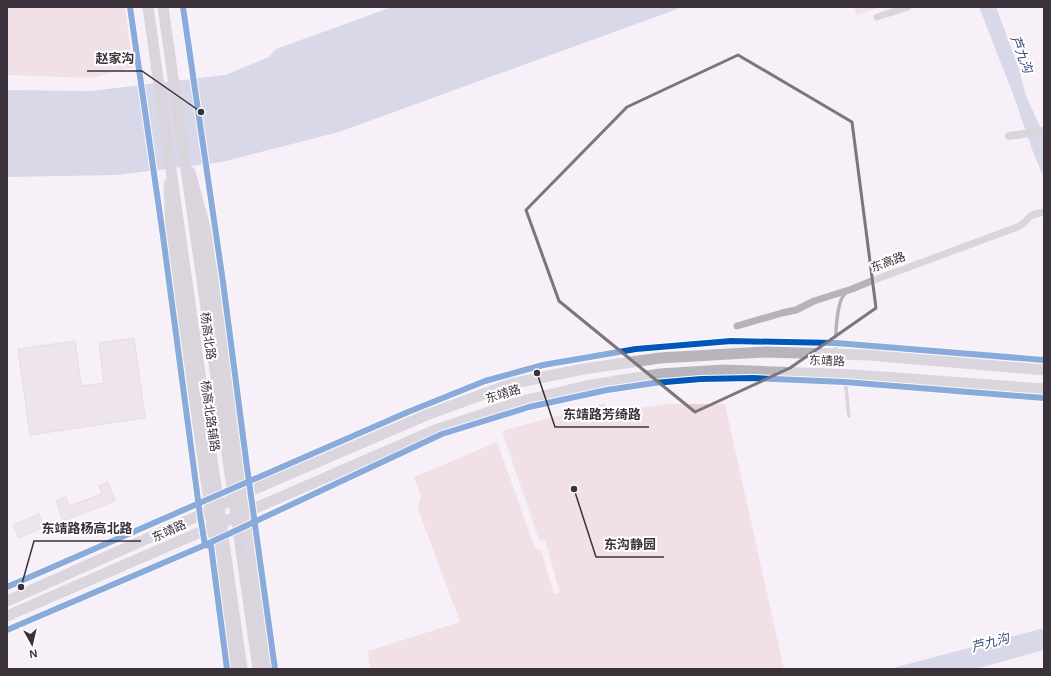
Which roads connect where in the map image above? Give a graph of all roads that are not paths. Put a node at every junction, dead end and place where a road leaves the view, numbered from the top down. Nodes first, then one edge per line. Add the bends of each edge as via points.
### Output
1 (148, 7) edge
2 (163, 7) edge
3 (908, 7) edge
4 (877, 17) dead end
5 (1044, 131) edge
6 (1009, 136) dead end
7 (182, 141) junction
8 (167, 142) junction
9 (1044, 212) edge
10 (852, 289) junction
11 (737, 326) dead end
12 (836, 354) junction
13 (1044, 370) edge
14 (844, 374) junction
15 (1044, 389) edge
16 (849, 416) dead end
17 (243, 494) junction
18 (211, 509) junction
19 (249, 511) junction
20 (213, 526) junction
21 (7, 600) edge
22 (7, 616) edge
23 (233, 669) edge
24 (242, 669) edge
25 (258, 669) edge
26 (269, 669) edge

1 - 8 highway, 杨高北路
2 - 7 highway, 杨高北路
3 - 4 street
5 - 6 street
7 - 17 main road, 杨高北路辅路, bridge via 206,231
7 - 25 highway, 杨高北路, bridge
8 - 18 main road, 杨高北路辅路, bridge via 171,235
8 - 24 highway, 杨高北路, bridge
9 - 10 street, 东高路 via 1032,215 1020,226
10 - 11 street, 东高路 via 814,301 796,310
10 - 12 lane via 843,295 839,303
12 - 13 main road, 东靖路
12 - 14 lane
12 - 17 main road, 东靖路 via 766,352 660,358 583,369 511,384 429,414
14 - 15 main road, 东靖路
14 - 16 lane
14 - 19 main road, 东靖路 via 723,370 660,374 586,386 519,402 435,430
17 - 18 main road, 东靖路
17 - 19 main road, 杨高北路辅路
18 - 20 main road, 杨高北路辅路
18 - 21 main road, 东靖路
19 - 20 main road, 东靖路
19 - 26 main road, 杨高北路辅路
20 - 22 main road, 东靖路
20 - 23 main road, 杨高北路辅路

